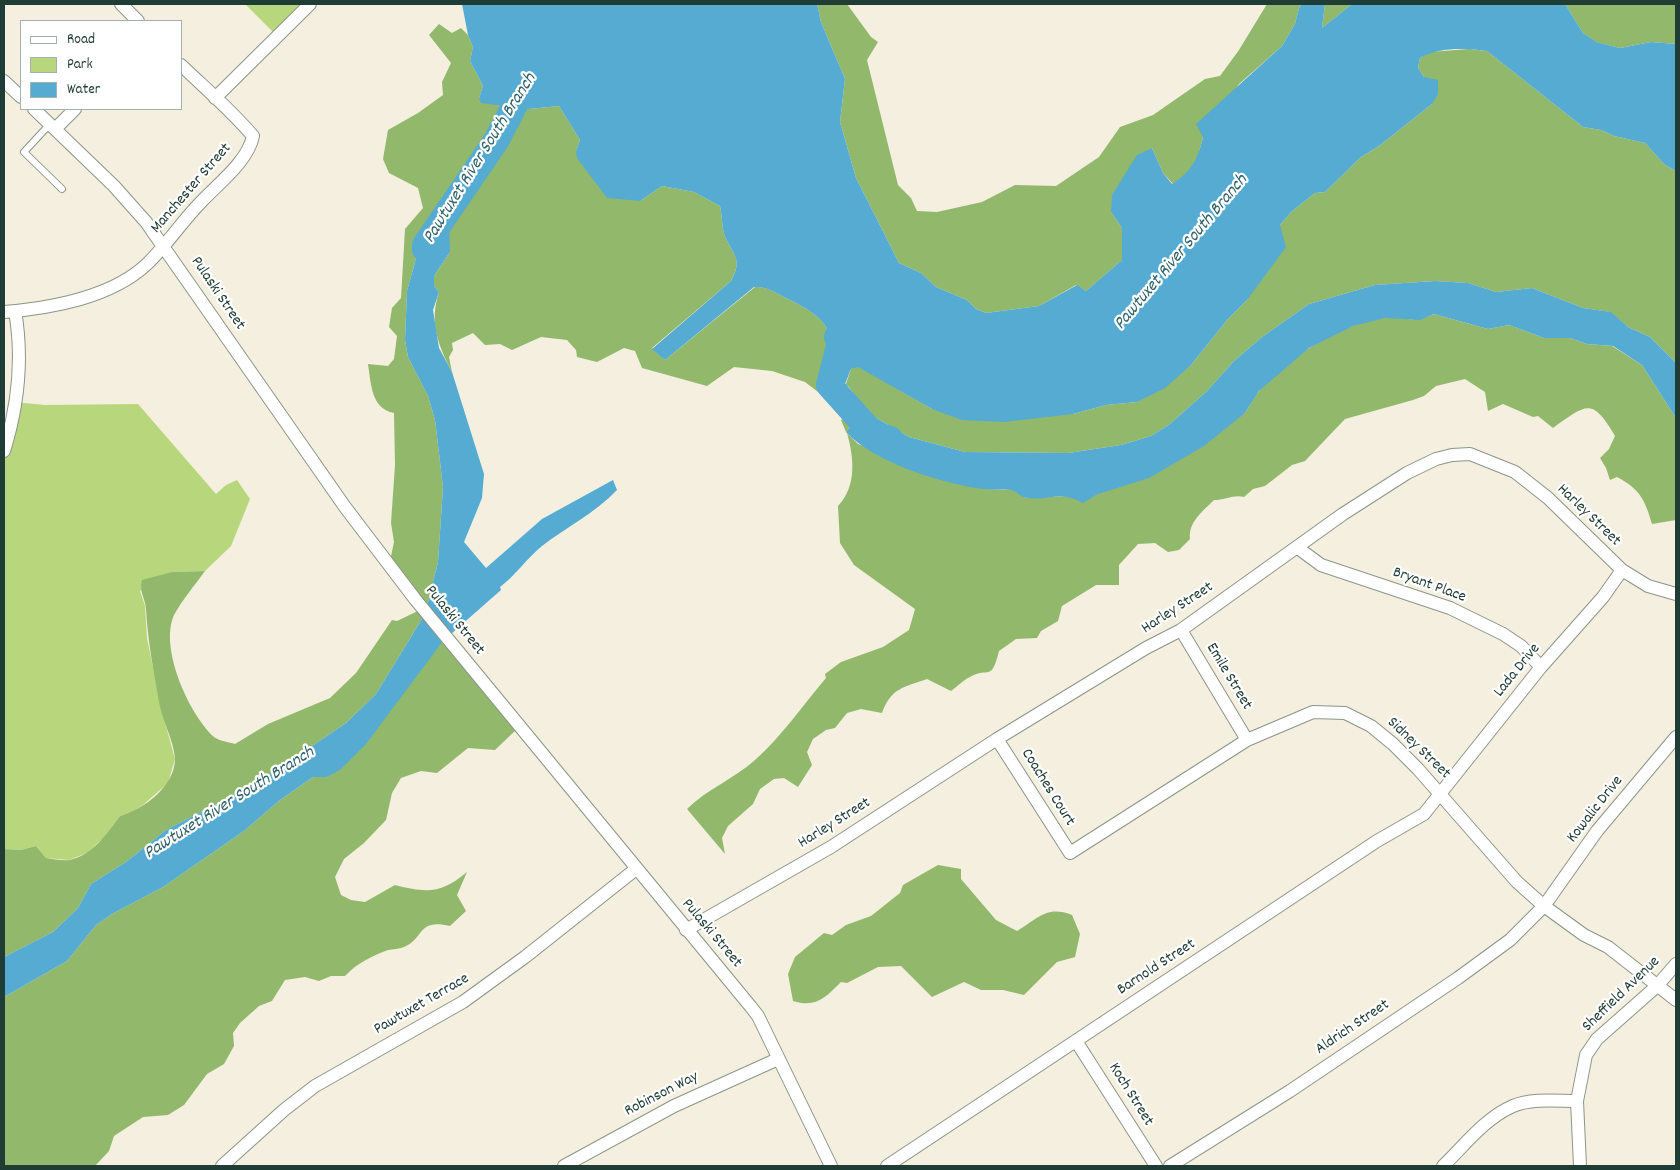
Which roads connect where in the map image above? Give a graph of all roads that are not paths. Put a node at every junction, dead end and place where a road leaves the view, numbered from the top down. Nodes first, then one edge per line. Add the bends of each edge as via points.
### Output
1 (121, 4) edge
2 (310, 4) edge
3 (137, 20) edge
4 (182, 66) edge
5 (4, 81) edge
6 (20, 96) edge
7 (215, 98) junction
8 (35, 110) edge
9 (74, 110) edge
10 (53, 127) junction
11 (62, 189) dead end
12 (164, 246) junction
13 (9, 311) edge
14 (4, 450) edge
15 (1298, 548) junction
16 (1622, 570) junction
17 (1676, 594) edge
18 (1181, 630) junction
19 (1541, 667) junction
20 (1676, 737) edge
21 (997, 739) junction
22 (1247, 740) junction
23 (1441, 794) junction
24 (1070, 853) joint
25 (636, 869) junction
26 (1544, 906) junction
27 (686, 930) junction
28 (1676, 964) edge
29 (1657, 986) junction
30 (1676, 1000) edge
31 (1076, 1040) junction
32 (778, 1058) junction
33 (1577, 1101) junction
34 (222, 1166) edge
35 (564, 1166) edge
36 (830, 1166) edge
37 (887, 1166) edge
38 (1156, 1166) edge
39 (1170, 1166) edge
40 (1443, 1166) edge
41 (1580, 1166) edge

1 - 3 street
2 - 7 street
4 - 7 street, Manchester Street
5 - 6 street
7 - 12 street, Manchester Street via 231,109 253,136 252,142 233,169
8 - 10 street, Pulaski Street
9 - 10 street
10 - 11 lane via 24,152
10 - 12 street, Pulaski Street via 114,186
12 - 13 street, Manchester Street via 145,266 116,285 88,296
12 - 25 street, Pulaski Street via 340,499 415,599
13 - 14 street via 19,336 16,405
15 - 16 street, Harley Street via 1343,514 1421,465 1452,454 1470,454 1515,472 1530,483
15 - 18 street, Harley Street
15 - 19 street, Bryant Place via 1321,565 1450,608 1503,634 1521,646
16 - 17 street, Harley Street via 1648,586
16 - 19 street, Lada Drive via 1603,597
18 - 21 street, Harley Street
18 - 22 street, Emile Street
19 - 23 street, Lada Drive
20 - 26 street, Kowalic Drive via 1597,831
21 - 24 street, Coaches Court
21 - 27 street, Harley Street via 831,847
22 - 23 street, Sidney Street via 1313,712 1345,713 1371,726 1393,744
22 - 24 street, Sidney Street
23 - 26 street, Sidney Street via 1505,869
23 - 31 street, Barnold Street via 1424,814 1377,841
25 - 27 street, Pulaski Street
25 - 34 street, Pawtuxet Terrace via 463,1002 315,1086
26 - 29 street, Sidney Street via 1608,948
26 - 39 street, Aldrich Street via 1504,945 1458,978 1282,1096
27 - 32 street, Pulaski Street via 758,1016
28 - 29 street, Sheffield Avenue
29 - 30 street, Sidney Street
29 - 33 street, Sheffield Avenue via 1598,1039 1586,1055
31 - 37 street, Barnold Street
31 - 38 street, Koch Street
32 - 35 street, Robinson Way via 674,1106
32 - 36 street, Pulaski Street
33 - 40 street via 1540,1100 1513,1106 1490,1120
33 - 41 street, Sheffield Avenue

